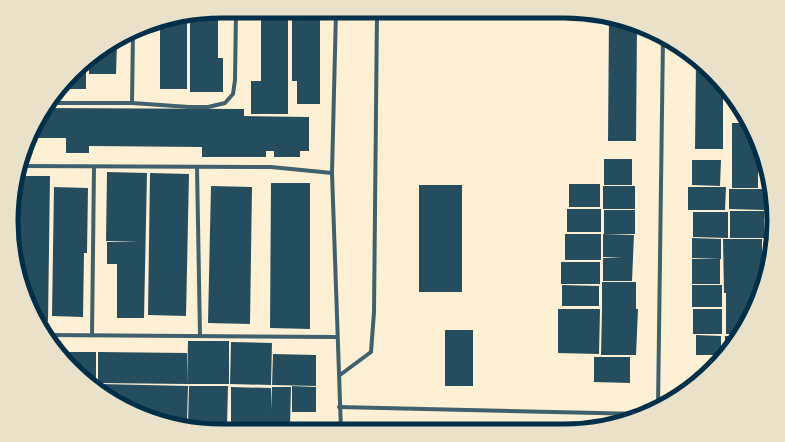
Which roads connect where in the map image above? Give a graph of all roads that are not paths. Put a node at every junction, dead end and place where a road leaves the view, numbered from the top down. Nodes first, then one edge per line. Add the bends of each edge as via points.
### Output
1 (236, 18) edge
2 (336, 18) edge
3 (377, 18) edge
4 (133, 38) edge
5 (663, 43) edge
6 (56, 103) edge
7 (132, 103) junction
8 (26, 166) edge
9 (94, 167) junction
10 (197, 168) junction
11 (332, 172) junction
12 (53, 335) edge
13 (92, 335) junction
14 (200, 335) junction
15 (337, 337) junction
16 (340, 375) junction
17 (658, 401) edge
18 (339, 407) junction
19 (627, 414) edge
20 (340, 424) edge

1 - 7 street via 235,80 233,94 225,103 208,107 189,107
2 - 11 street
3 - 16 street via 374,312 371,352
4 - 7 street
5 - 17 street
6 - 7 street
8 - 9 street
9 - 10 street
9 - 13 street
10 - 11 street via 271,167
10 - 14 street
11 - 15 street
12 - 13 street
13 - 14 street
14 - 15 street
15 - 16 street
16 - 18 street
18 - 19 street
18 - 20 street

